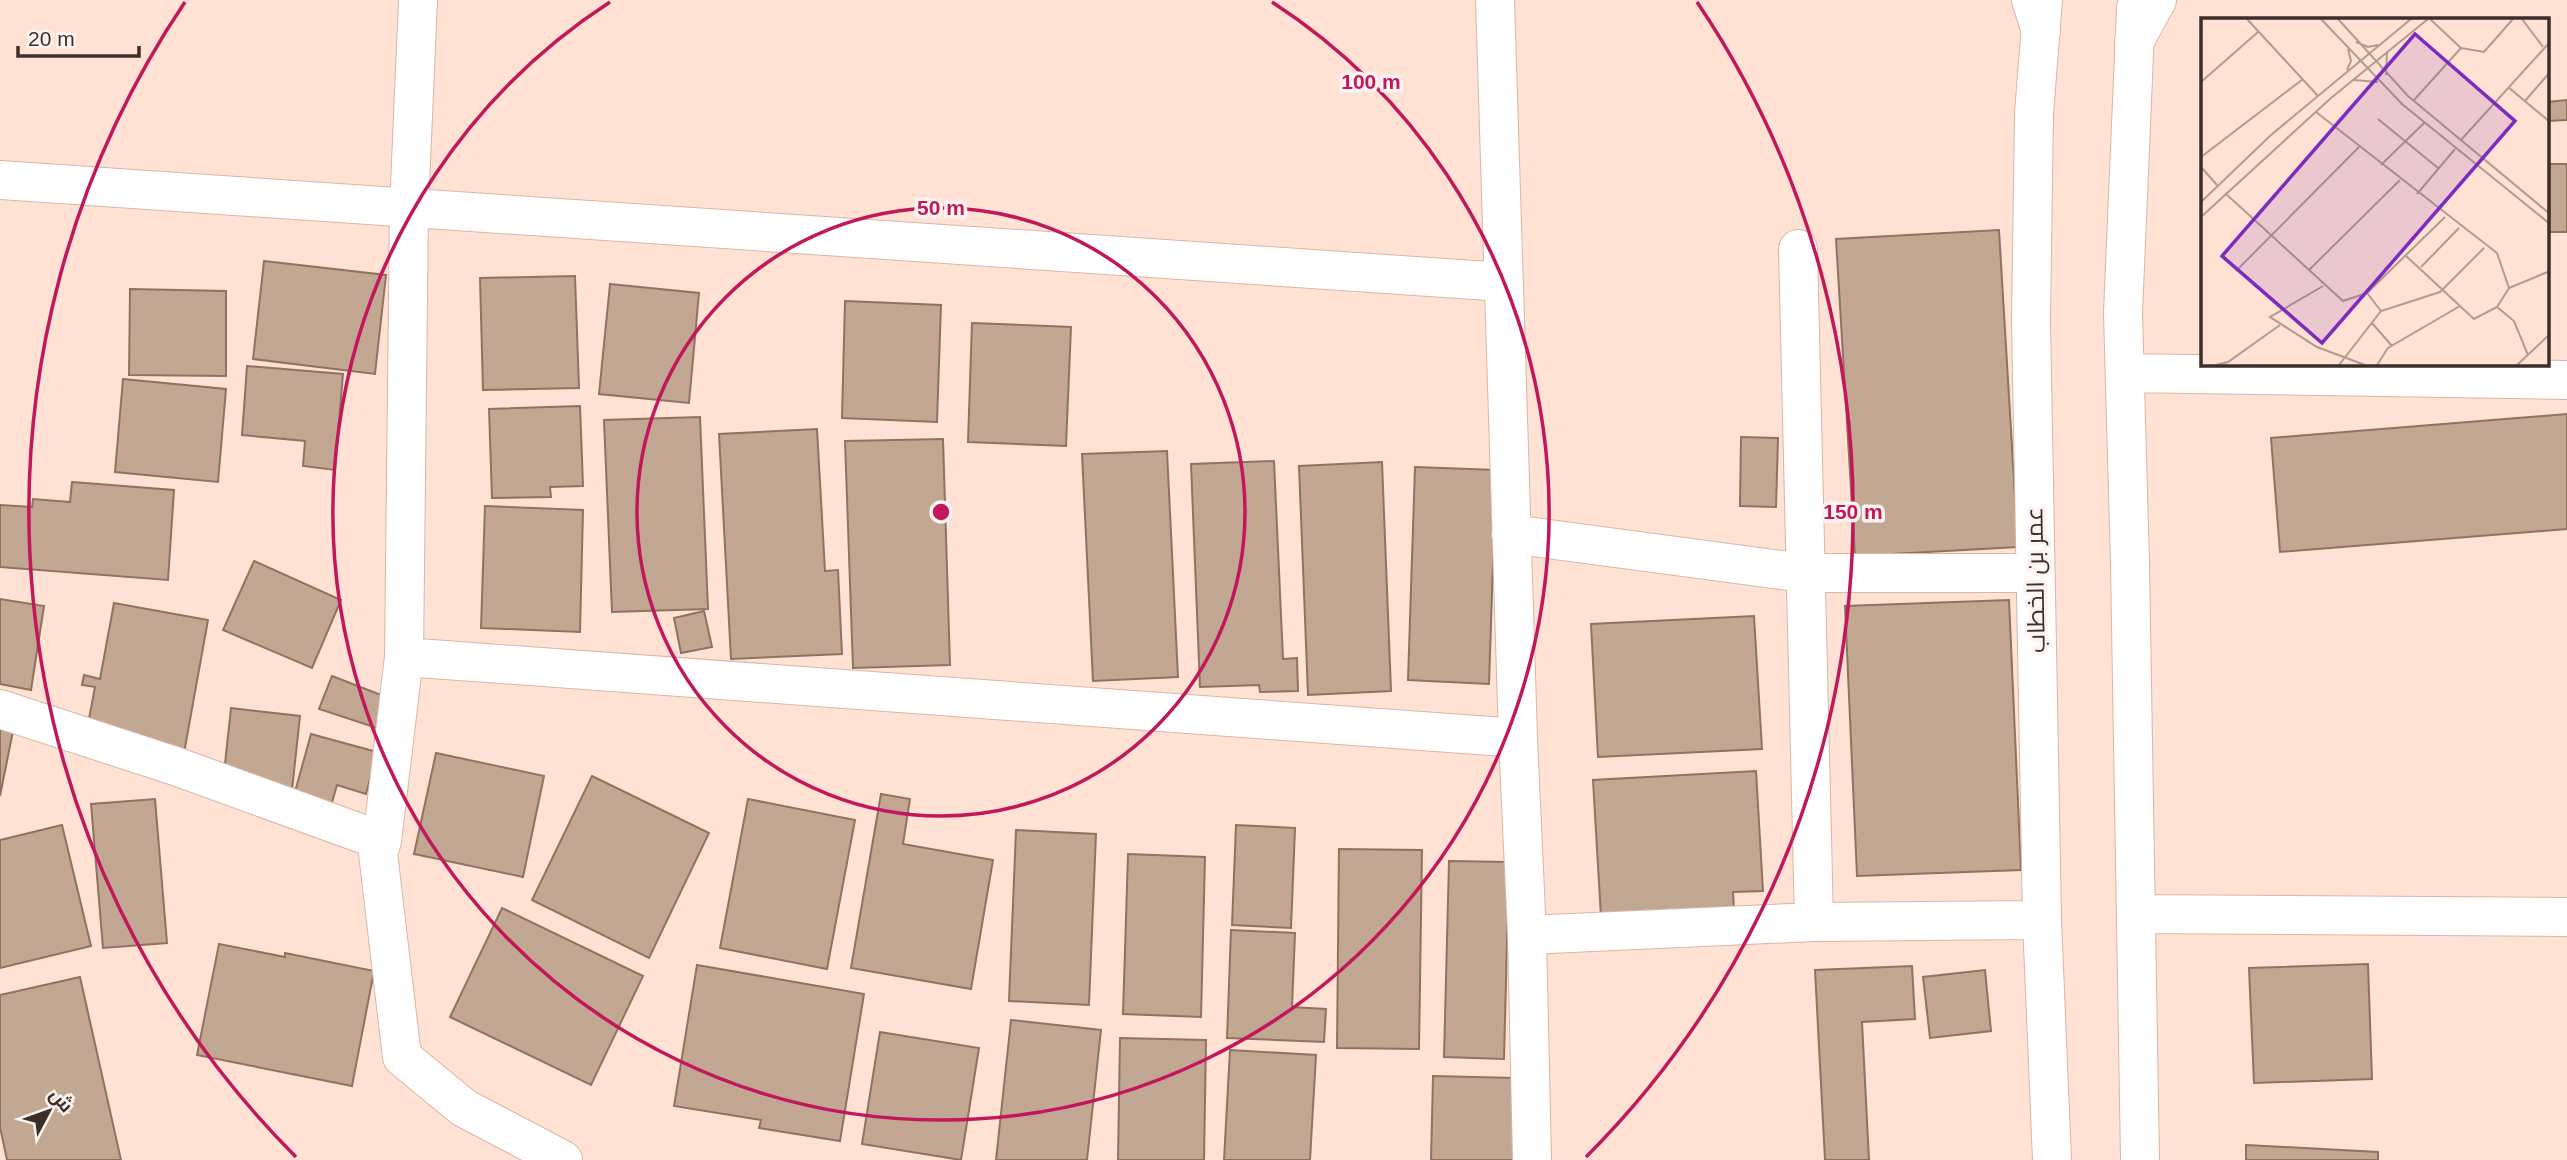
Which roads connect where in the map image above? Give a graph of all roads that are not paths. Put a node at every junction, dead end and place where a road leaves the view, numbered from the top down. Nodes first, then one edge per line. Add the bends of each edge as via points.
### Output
1 (418, 0) edge
2 (1495, 0) edge
3 (2137, 0) edge
4 (2157, 0) edge
5 (2038, 10) edge
6 (2134, 42) junction
7 (0, 180) edge
8 (409, 208) junction
9 (1798, 248) dead end
10 (1504, 282) junction
11 (2125, 373) junction
12 (2567, 380) edge
13 (1511, 534) junction
14 (1804, 573) junction
15 (2035, 573) junction
16 (404, 657) junction
17 (0, 709) edge
18 (1518, 738) junction
19 (382, 841) junction
20 (2136, 914) junction
21 (2567, 917) edge
22 (2042, 919) junction
23 (1815, 922) junction
24 (1528, 935) junction
25 (563, 1160) edge
26 (1532, 1160) edge
27 (2052, 1160) edge
28 (2140, 1160) edge

1 - 8 street
2 - 10 street
3 - 6 street
4 - 6 street
5 - 15 street, عمر بن الخطاب via 2031,320
6 - 11 street via 2123,313
7 - 8 street
8 - 10 street
8 - 16 street
9 - 14 street
10 - 13 street
11 - 12 street
11 - 20 street
13 - 14 street
13 - 18 street
14 - 15 street
14 - 23 street
15 - 22 street, عمر بن الخطاب
16 - 18 street
16 - 19 street
17 - 19 street
18 - 24 street
19 - 25 street via 378,853 402,1057 464,1108
20 - 21 street
20 - 28 street
22 - 23 street
22 - 27 street, عمر بن الخطاب
23 - 24 street
24 - 26 street

